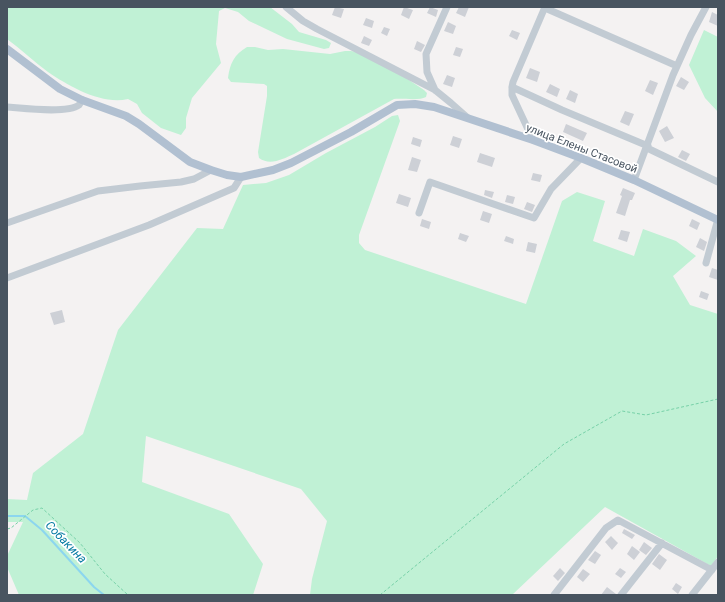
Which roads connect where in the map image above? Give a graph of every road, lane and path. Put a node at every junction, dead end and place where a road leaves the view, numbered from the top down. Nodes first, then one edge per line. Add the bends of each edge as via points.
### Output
1 (286, 7) edge
2 (446, 7) edge
3 (545, 7) edge
4 (706, 7) edge
5 (7, 49) edge
6 (677, 66) junction
7 (512, 86) junction
8 (435, 90) junction
9 (82, 100) junction
10 (7, 107) edge
11 (469, 118) junction
12 (533, 140) junction
13 (647, 147) junction
14 (581, 158) junction
15 (212, 170) junction
16 (242, 177) junction
17 (634, 180) junction
18 (718, 182) edge
19 (419, 213) dead end
20 (718, 220) edge
21 (7, 223) edge
22 (706, 263) dead end
23 (7, 278) edge
24 (718, 399) edge
25 (7, 529) edge
26 (662, 543) junction
27 (718, 562) edge
28 (712, 570) junction
29 (128, 595) edge
30 (380, 595) edge
31 (554, 595) edge
32 (621, 595) edge
33 (692, 595) edge

1 - 8 street via 303,21
2 - 8 street via 426,54 427,72
3 - 6 street
3 - 7 street
4 - 6 street
5 - 9 main road via 60,88
6 - 13 street
7 - 12 street via 512,95
7 - 13 street
8 - 11 street
9 - 10 street via 79,105 72,108 56,110
9 - 15 main road via 126,116 190,162
11 - 12 main road, улица Елены Стасовой
11 - 16 main road, улица Елены Стасовой via 434,107 416,104 397,105 291,163
12 - 14 main road, улица Елены Стасовой
13 - 17 street
13 - 18 street
14 - 17 main road, улица Елены Стасовой
14 - 19 street via 551,189 534,218 430,182
15 - 16 main road
15 - 21 street via 181,182 98,191
16 - 23 street via 234,188 149,225
17 - 20 main road, улица Елены Стасовой
20 - 22 street
24 - 30 path via 646,415 622,411 564,444
25 - 29 path via 33,510 42,508 80,543 105,574
26 - 28 street
26 - 31 street via 618,520 606,528
26 - 32 street
27 - 28 street
28 - 33 street

